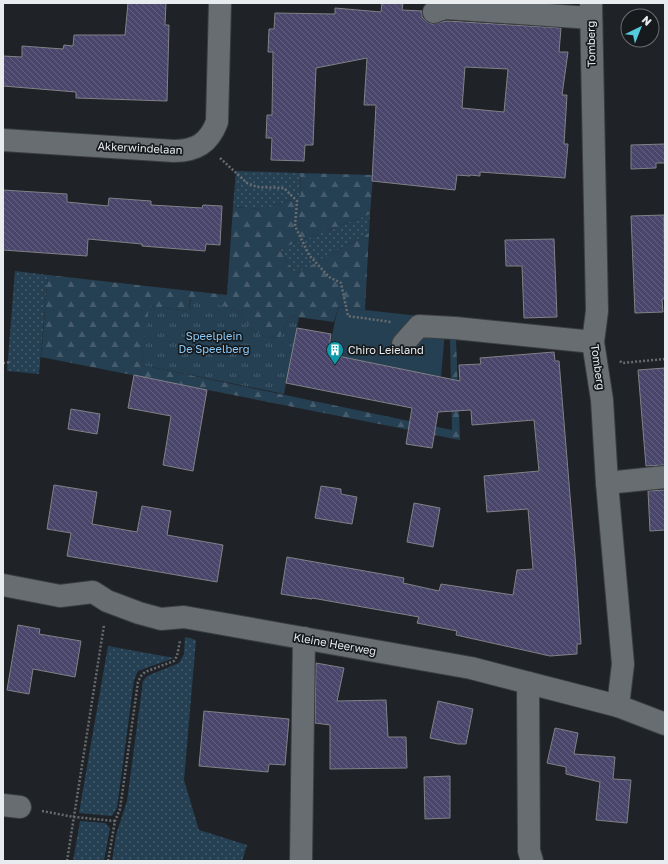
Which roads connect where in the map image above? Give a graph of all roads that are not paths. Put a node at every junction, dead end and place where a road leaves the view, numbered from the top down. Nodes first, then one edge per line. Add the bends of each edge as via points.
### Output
1 (220, 3) edge
2 (591, 10) edge
3 (434, 12) dead end
4 (3, 140) edge
5 (403, 344) dead end
6 (594, 347) junction
7 (665, 477) edge
8 (607, 483) junction
9 (3, 585) edge
10 (304, 638) junction
11 (528, 683) junction
12 (618, 706) junction
13 (665, 724) edge
14 (301, 861) edge
15 (532, 861) edge

1 - 4 street, Akkerwindelaan via 216,122 210,136 197,147 174,151
2 - 3 street via 445,8
2 - 6 street, Tomberg via 597,311
5 - 6 street via 419,326 455,328
6 - 8 street, Tomberg via 602,400
7 - 8 street
8 - 12 street, Tomberg via 623,664
9 - 10 street, Kleine Heerweg via 60,596 93,592 107,601 161,619 184,617
10 - 11 street, Kleine Heerweg via 471,668
10 - 14 street
11 - 12 street, Kleine Heerweg
11 - 15 street via 529,851
12 - 13 street, Kleine Heerweg

